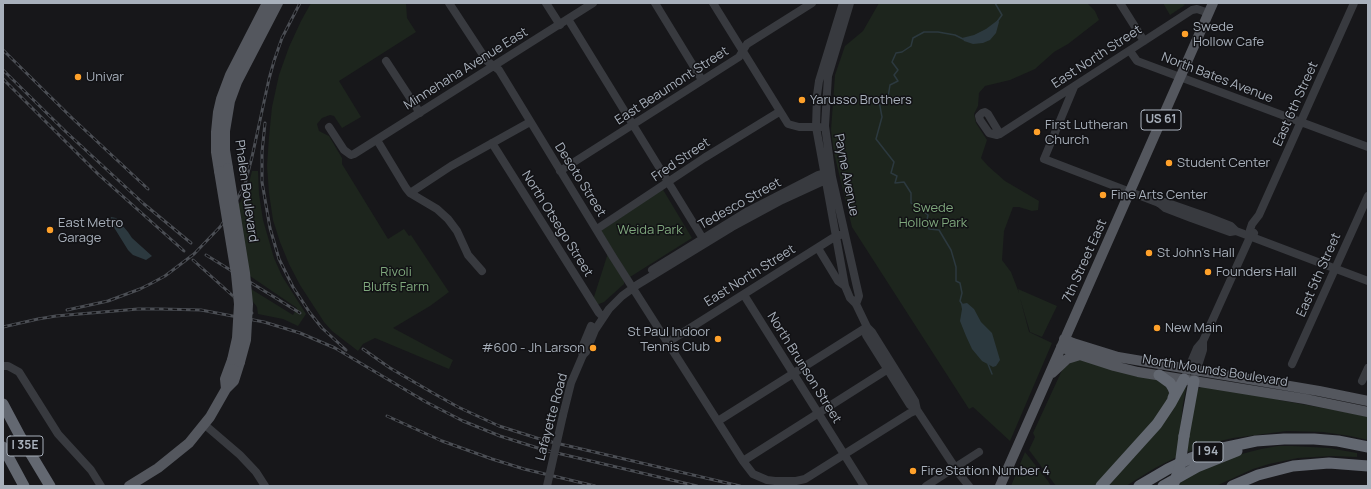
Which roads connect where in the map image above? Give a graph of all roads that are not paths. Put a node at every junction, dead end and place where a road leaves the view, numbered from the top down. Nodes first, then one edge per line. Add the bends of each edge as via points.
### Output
1 (267, 3) edge
2 (278, 3) edge
3 (449, 3) edge
4 (546, 3) edge
5 (593, 3) edge
6 (655, 3) edge
7 (713, 3) edge
8 (812, 3) edge
9 (843, 3) edge
10 (850, 3) edge
11 (1120, 3) edge
12 (1354, 3) edge
13 (1211, 8) edge
14 (568, 19) junction
15 (560, 25) junction
16 (1144, 41) junction
17 (743, 51) junction
18 (1130, 51) junction
19 (386, 61) dead end
20 (493, 66) junction
21 (1180, 77) junction
22 (702, 80) junction
23 (1074, 87) junction
24 (779, 112) junction
25 (420, 113) junction
26 (530, 122) junction
27 (1301, 122) junction
28 (633, 125) junction
29 (825, 126) junction
30 (329, 127) dead end
31 (816, 127) junction
32 (1000, 134) dead end
33 (377, 140) junction
34 (492, 143) junction
35 (1368, 147) edge
36 (224, 170) junction
37 (560, 171) junction
38 (828, 175) junction
39 (668, 182) junction
40 (1130, 192) junction
41 (410, 194) junction
42 (1368, 196) edge
43 (596, 229) junction
44 (846, 233) junction
45 (836, 236) junction
46 (1250, 237) junction
47 (704, 240) junction
48 (818, 248) junction
49 (1336, 269) junction
50 (482, 271) dead end
51 (1368, 281) edge
52 (632, 286) junction
53 (845, 286) junction
54 (744, 295) junction
55 (856, 304) junction
56 (607, 307) joint
57 (601, 315) junction
58 (867, 327) junction
59 (668, 342) junction
60 (1063, 343) junction
61 (1080, 355) junction
62 (1292, 364) dead end
63 (3, 366) edge
64 (1368, 368) edge
65 (888, 370) junction
66 (793, 374) junction
67 (1159, 375) junction
68 (1190, 375) junction
69 (1046, 380) junction
70 (1362, 381) dead end
71 (1368, 401) edge
72 (1171, 403) junction
73 (3, 404) edge
74 (917, 410) junction
75 (1368, 412) edge
76 (818, 414) junction
77 (718, 421) junction
78 (205, 425) junction
79 (1284, 439) junction
80 (3, 446) edge
81 (1368, 448) edge
82 (979, 452) dead end
83 (844, 454) junction
84 (743, 461) junction
85 (1368, 466) edge
86 (956, 468) junction
87 (24, 486) edge
88 (50, 486) edge
89 (102, 486) edge
90 (129, 486) edge
91 (264, 486) edge
92 (547, 486) edge
93 (864, 486) edge
94 (926, 486) edge
95 (969, 486) edge
96 (1000, 486) edge
97 (1101, 486) edge
98 (1139, 486) edge
99 (1163, 486) edge
100 (1173, 486) edge
101 (1232, 486) edge

1 - 36 main road, Phalen Boulevard via 230,75 218,112 216,152
2 - 36 main road, Phalen Boulevard via 237,82 230,101 225,131
3 - 20 street, Desoto Street via 487,62
4 - 15 street
5 - 14 street, Minnehaha Avenue East
6 - 22 street
7 - 17 street
8 - 17 street, East Beaumont Street via 747,44
9 - 31 street, Payne Avenue via 819,81
10 - 29 street, Payne Avenue via 828,76
11 - 16 street
12 - 27 street, East 6th Street
13 - 16 street, East North Street via 1192,10
13 - 21 main road, 7th Street East / US 61
14 - 15 street, Minnehaha Avenue East
14 - 28 street
15 - 20 street, Minnehaha Avenue East
16 - 18 street, East North Street
17 - 22 street, East Beaumont Street via 739,57
17 - 24 street
18 - 21 street, North Bates Avenue via 1137,61
18 - 23 street, East North Street
19 - 25 street
20 - 25 street, Minnehaha Avenue East
20 - 26 street, Desoto Street via 499,70
21 - 27 street, North Bates Avenue
21 - 40 main road, 7th Street East / US 61
22 - 28 street, East Beaumont Street
23 - 32 street, East North Street
23 - 40 street via 1044,159
24 - 31 street via 791,126
24 - 39 street, Fred Street
25 - 33 street, Minnehaha Avenue East
26 - 34 street
26 - 37 street, Desoto Street
27 - 35 street, North Bates Avenue
27 - 46 street, East 6th Street via 1259,215 1250,228
28 - 37 street, East Beaumont Street
28 - 39 street
29 - 31 street
29 - 38 street, Payne Avenue
30 - 33 street, Minnehaha Avenue East via 344,150 351,155
31 - 38 street, Payne Avenue
33 - 41 street
34 - 41 street via 443,171
34 - 57 street, North Otsego Street
36 - 78 main road, Phalen Boulevard, bridge via 245,272 248,304 246,340 236,361 234,381
37 - 43 street, Desoto Street
38 - 44 street, Payne Avenue
38 - 45 street, Payne Avenue
38 - 47 street, Tedesco Street
39 - 43 street, Fred Street
39 - 47 street
40 - 46 street via 1232,227 1236,232
40 - 60 main road, 7th Street East / US 61
41 - 50 street via 431,204 448,219 457,231 468,255
42 - 49 street, East 5th Street
43 - 52 street, Desoto Street
44 - 45 street, East North Street
44 - 55 street, Payne Avenue via 859,296
45 - 48 street, East North Street
45 - 53 street, Payne Avenue
46 - 49 street
46 - 68 street, East 6th Street
47 - 52 street, Tedesco Street
48 - 53 street, Payne Avenue via 838,281
48 - 54 street, East North Street
49 - 51 street
49 - 62 street, East 5th Street
52 - 56 street, Tedesco Street via 618,293
52 - 59 street, Desoto Street
53 - 55 street, Payne Avenue
54 - 59 street, East North Street
54 - 66 street, North Brunson Street
55 - 58 street, Payne Avenue
56 - 57 street, Lafayette Road
57 - 92 street, Lafayette Road, bridge via 571,383
58 - 65 street, Payne Avenue via 866,335
58 - 66 street
58 - 74 street, Payne Avenue via 915,401
59 - 77 street, Desoto Street
60 - 61 main road, North Mounds Boulevard
60 - 68 main road, North Mounds Boulevard via 1073,343
60 - 69 main road, 7th Street East
61 - 67 main road, North Mounds Boulevard via 1114,366
61 - 69 main road via 1067,359
63 - 89 street via 19,372 58,434
64 - 70 street
65 - 74 street, Payne Avenue via 910,405
65 - 76 street
66 - 76 street, North Brunson Street
66 - 77 street
67 - 68 main road, North Mounds Boulevard
67 - 72 highway via 1173,388
68 - 71 main road, North Mounds Boulevard via 1319,391
68 - 72 highway
68 - 75 main road, North Mounds Boulevard
68 - 100 highway, bridge via 1180,466
69 - 96 main road, 7th Street East
72 - 97 highway via 1154,427
73 - 88 highway, I 35E
74 - 83 street
74 - 86 street, Payne Avenue
76 - 83 street, North Brunson Street
76 - 84 street
77 - 84 street, Desoto Street
78 - 90 main road, Phalen Boulevard via 182,450
78 - 91 street via 240,455 256,472
79 - 81 highway, I 94 via 1327,440
79 - 98 highway, I 94 via 1243,443 1204,454 1168,469
79 - 99 highway via 1219,457 1185,472
80 - 87 highway, I 35E
82 - 86 street
83 - 84 street, Desoto Street via 800,481 767,480 753,474
83 - 93 street, North Brunson Street
85 - 101 highway via 1329,463 1293,466 1258,475
86 - 94 street
86 - 95 street, Payne Avenue

